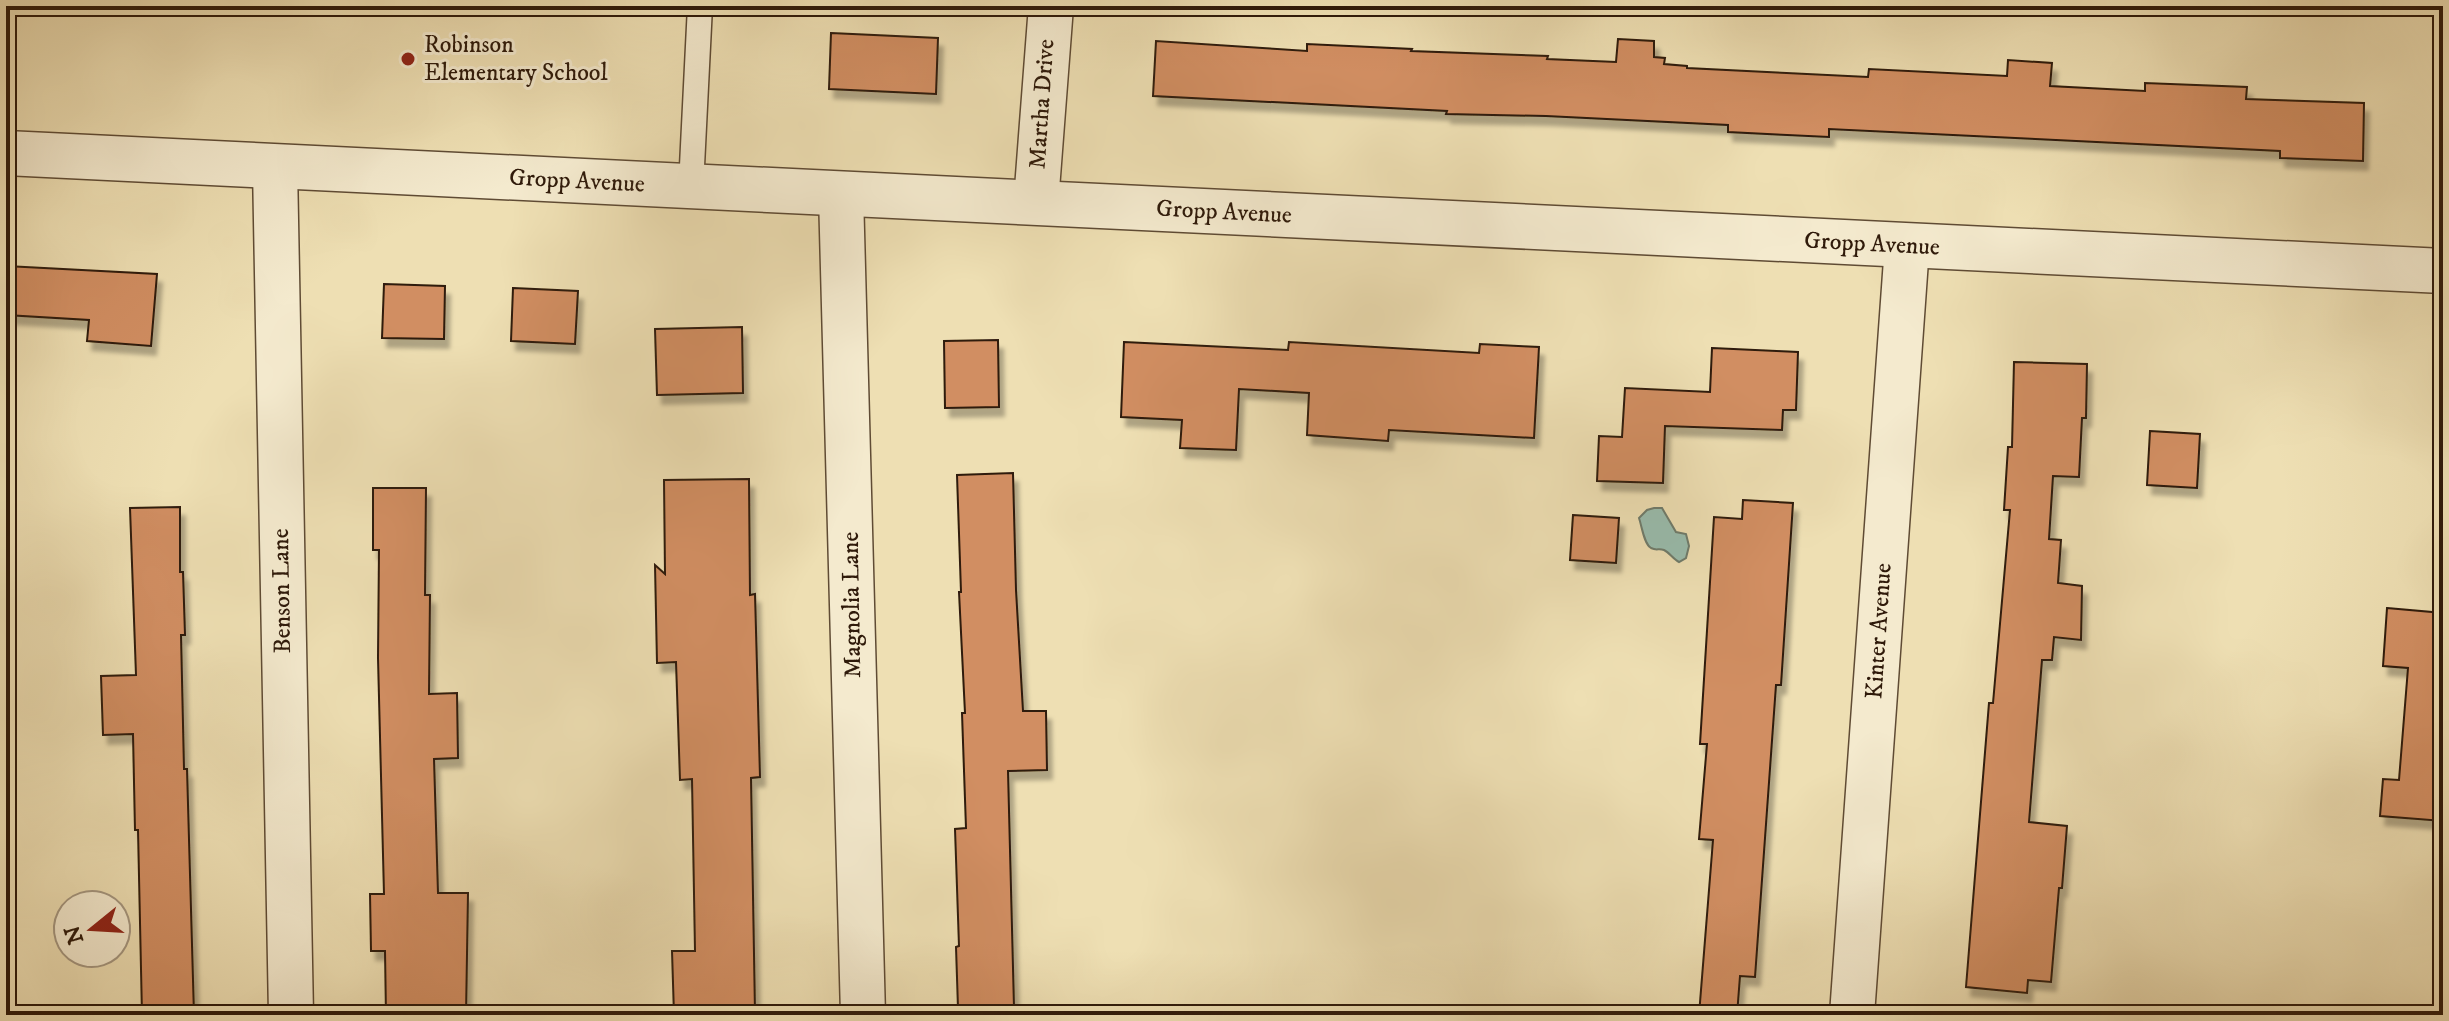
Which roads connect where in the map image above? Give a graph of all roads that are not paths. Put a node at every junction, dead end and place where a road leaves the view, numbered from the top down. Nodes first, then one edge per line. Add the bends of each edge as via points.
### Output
1 (700, 6) edge
2 (1051, 6) edge
3 (6, 153) edge
4 (275, 167) junction
5 (691, 186) junction
6 (841, 194) junction
7 (1036, 202) junction
8 (1907, 246) junction
9 (2443, 271) edge
10 (291, 1015) edge
11 (863, 1015) edge
12 (1852, 1015) edge

1 - 5 lane
2 - 7 street, Martha Drive
3 - 4 street, Gropp Avenue
4 - 5 street, Gropp Avenue
4 - 10 street, Benson Lane
5 - 6 street, Gropp Avenue
6 - 7 street, Gropp Avenue
6 - 11 street, Magnolia Lane
7 - 8 street, Gropp Avenue
8 - 9 street, Gropp Avenue
8 - 12 street, Kinter Avenue

